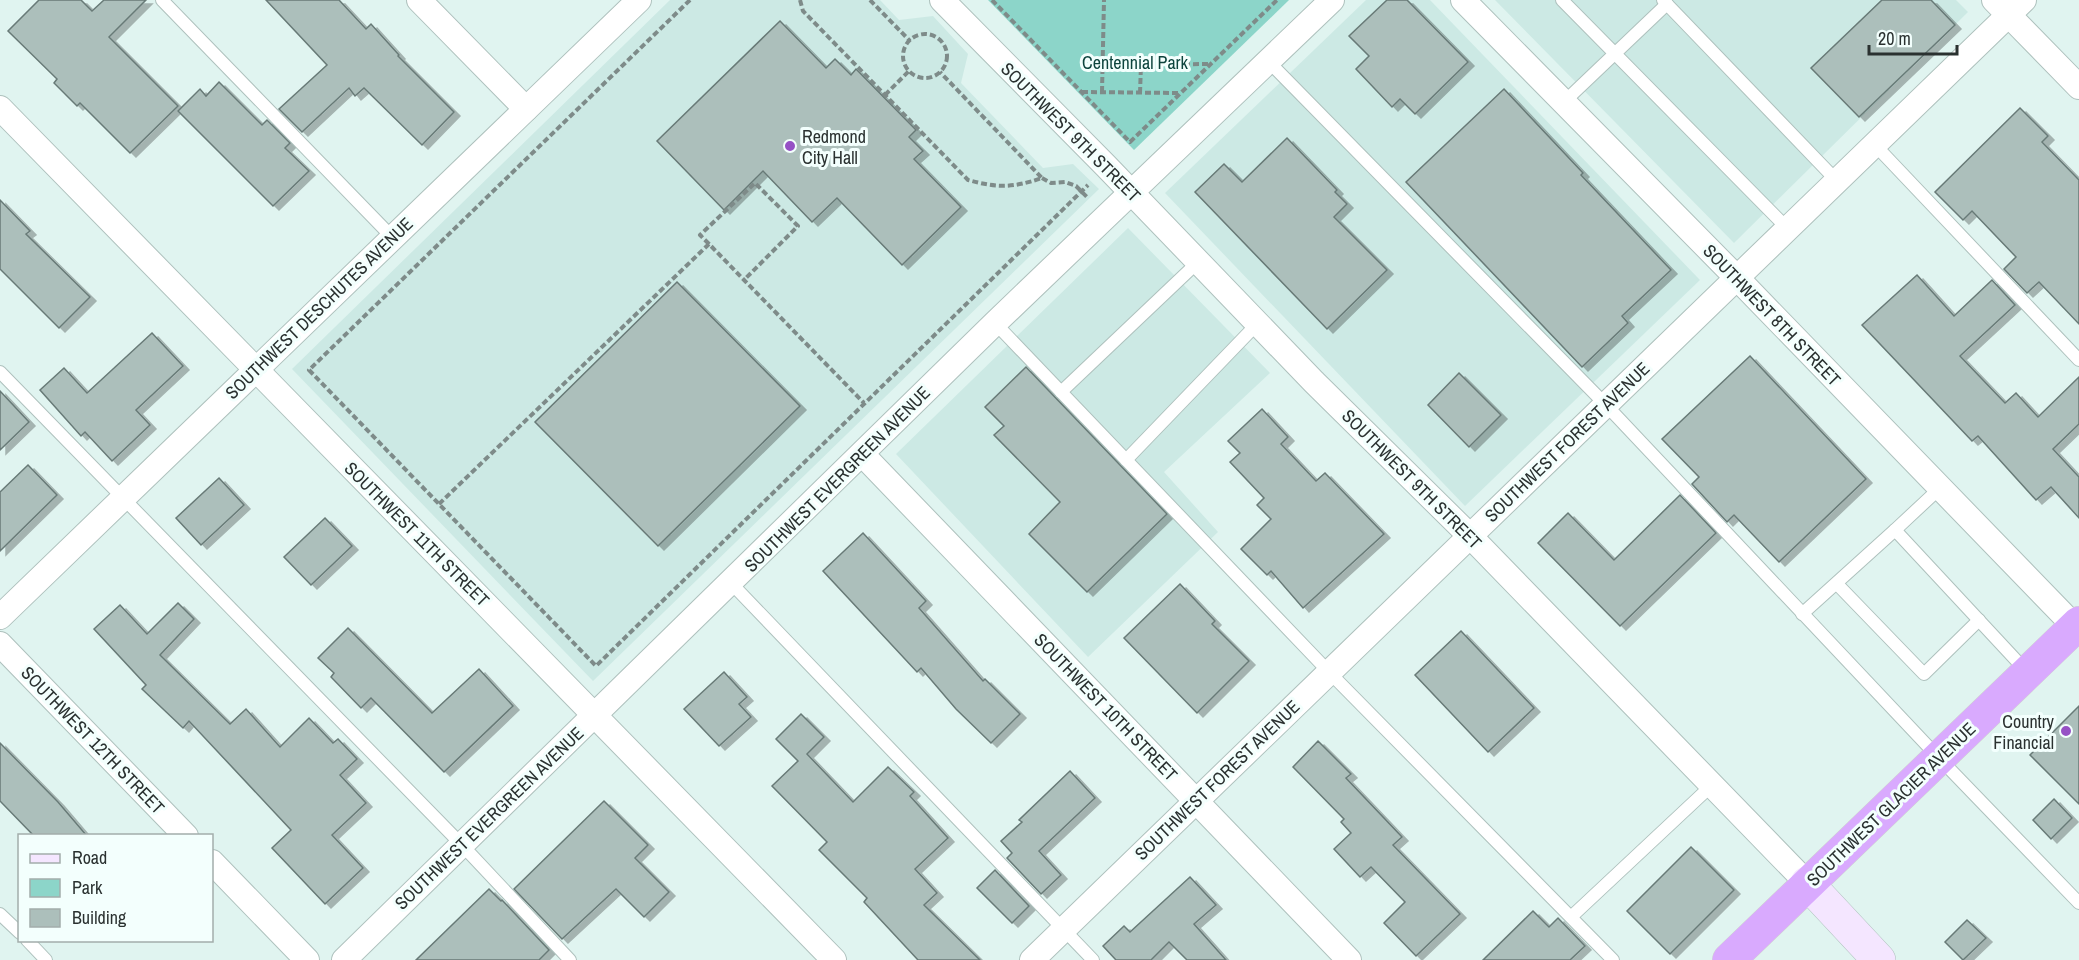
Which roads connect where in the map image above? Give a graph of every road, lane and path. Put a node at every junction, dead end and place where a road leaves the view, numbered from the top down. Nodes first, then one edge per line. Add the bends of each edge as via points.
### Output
1 (162, 0) edge
2 (419, 0) edge
3 (639, 0) edge
4 (690, 0) edge
5 (800, 0) edge
6 (870, 0) edge
7 (942, 0) edge
8 (992, 0) edge
9 (1104, 0) edge
10 (1277, 0) edge
11 (1332, 0) edge
12 (1463, 0) edge
13 (1562, 0) edge
14 (1665, 2) edge
15 (2009, 5) edge
16 (910, 41) junction
17 (1615, 54) junction
18 (1268, 61) junction
19 (1211, 64) junction
20 (1102, 65) junction
21 (1142, 65) junction
22 (909, 71) junction
23 (940, 72) junction
24 (2079, 87) edge
25 (1082, 92) junction
26 (1102, 92) junction
27 (1140, 93) junction
28 (1180, 93) junction
29 (885, 95) junction
30 (1564, 102) junction
31 (0, 108) edge
32 (526, 109) junction
33 (1130, 142) junction
34 (1875, 145) junction
35 (1125, 147) dead end
36 (1042, 178) junction
37 (1838, 181) junction
38 (1081, 192) junction
39 (1131, 193) junction
40 (1087, 197) dead end
41 (1788, 229) junction
42 (393, 238) junction
43 (709, 244) junction
44 (1198, 262) junction
45 (1737, 278) junction
46 (744, 279) junction
47 (995, 323) junction
48 (1258, 323) junction
49 (2079, 360) edge
50 (255, 370) junction
51 (0, 372) edge
52 (1061, 392) junction
53 (864, 403) junction
54 (1605, 405) junction
55 (862, 454) junction
56 (1126, 460) junction
57 (1940, 488) junction
58 (122, 498) junction
59 (439, 504) junction
60 (1895, 530) junction
61 (1470, 536) junction
62 (731, 583) junction
63 (1837, 584) junction
64 (1802, 614) junction
65 (0, 617) edge
66 (1979, 620) junction
67 (2078, 627) edge
68 (0, 644) edge
69 (1329, 672) junction
70 (2028, 673) junction
71 (595, 715) junction
72 (1939, 758) junction
73 (1711, 786) junction
74 (1197, 800) junction
75 (184, 834) edge
76 (462, 845) junction
77 (213, 863) edge
78 (1807, 883) junction
79 (2079, 903) edge
80 (0, 914) edge
81 (1571, 917) junction
82 (1063, 930) junction
83 (18, 931) edge
84 (29, 942) edge
85 (46, 960) edge
86 (307, 960) edge
87 (344, 960) edge
88 (570, 960) edge
89 (834, 960) edge
90 (1032, 960) edge
91 (1093, 960) edge
92 (1350, 960) edge
93 (1613, 960) edge
94 (1729, 960) edge
95 (1880, 960) edge

1 - 42 lane
2 - 32 street
3 - 32 street, SOUTHWEST DESCHUTES AVENUE
4 - 59 path via 309,370
5 - 29 path via 803,11
6 - 16 path
7 - 39 street, SOUTHWEST 9TH STREET
8 - 25 path
9 - 20 path
10 - 19 path
11 - 18 street, SOUTHWEST EVERGREEN AVENUE
12 - 30 street, SOUTHWEST 8TH STREET
13 - 17 lane
14 - 17 lane
14 - 37 lane
15 - 24 street
15 - 34 street, SOUTHWEST FOREST AVENUE
16 - 22 path via 903,59
16 - 23 path via 922,35 941,41 947,60
17 - 30 lane
17 - 41 lane
18 - 39 street, SOUTHWEST EVERGREEN AVENUE
18 - 54 lane
19 - 21 path
19 - 28 path
20 - 21 path
20 - 26 path
21 - 27 path
22 - 23 path via 921,78
22 - 29 path
23 - 36 path
25 - 26 path
25 - 33 path
26 - 27 path
27 - 28 path
28 - 33 path
29 - 36 path via 968,180 1002,187
30 - 45 street, SOUTHWEST 8TH STREET
31 - 50 street, SOUTHWEST 11TH STREET
32 - 42 street, SOUTHWEST DESCHUTES AVENUE
33 - 35 path
34 - 37 street, SOUTHWEST FOREST AVENUE
34 - 49 lane
36 - 38 path via 1051,183 1065,182
37 - 41 street, SOUTHWEST FOREST AVENUE
38 - 40 path
38 - 53 path
39 - 44 street, SOUTHWEST 9TH STREET
39 - 47 street, SOUTHWEST EVERGREEN AVENUE
41 - 45 street, SOUTHWEST FOREST AVENUE
42 - 50 street, SOUTHWEST DESCHUTES AVENUE
43 - 46 path
43 - 46 path via 700,235 755,183 798,226
43 - 59 path
44 - 48 street, SOUTHWEST 9TH STREET
44 - 52 lane
45 - 54 street, SOUTHWEST FOREST AVENUE
45 - 57 street, SOUTHWEST 8TH STREET
46 - 53 path
47 - 52 lane
47 - 55 street, SOUTHWEST EVERGREEN AVENUE
48 - 56 lane
48 - 61 street, SOUTHWEST 9TH STREET
50 - 58 street, SOUTHWEST DESCHUTES AVENUE
50 - 71 street, SOUTHWEST 11TH STREET
51 - 58 lane
52 - 56 lane
53 - 59 path via 596,666
54 - 61 street, SOUTHWEST FOREST AVENUE
54 - 64 lane
55 - 62 street, SOUTHWEST EVERGREEN AVENUE
55 - 74 street, SOUTHWEST 10TH STREET
56 - 69 lane
57 - 60 lane
57 - 67 street, SOUTHWEST 8TH STREET
58 - 65 street, SOUTHWEST DESCHUTES AVENUE
58 - 76 lane
60 - 63 lane
60 - 66 lane
61 - 69 street, SOUTHWEST FOREST AVENUE
61 - 73 street, SOUTHWEST 9TH STREET
62 - 71 street, SOUTHWEST EVERGREEN AVENUE
62 - 82 lane
63 - 64 lane
63 - 66 lane via 1924,674
64 - 72 lane
66 - 70 lane
67 - 70 highway, SOUTHWEST GLACIER AVENUE
68 - 75 street, SOUTHWEST 12TH STREET
69 - 74 street, SOUTHWEST FOREST AVENUE
69 - 81 lane
70 - 72 highway, SOUTHWEST GLACIER AVENUE
71 - 76 street, SOUTHWEST EVERGREEN AVENUE
71 - 89 street, SOUTHWEST 11TH STREET
72 - 78 highway, SOUTHWEST GLACIER AVENUE
72 - 79 lane
73 - 78 street, SOUTHWEST 9TH STREET
73 - 81 lane
74 - 82 street, SOUTHWEST FOREST AVENUE
74 - 92 street, SOUTHWEST 10TH STREET
76 - 87 street, SOUTHWEST EVERGREEN AVENUE
76 - 88 lane
77 - 86 street
78 - 94 highway, SOUTHWEST GLACIER AVENUE
78 - 95 main road, SOUTHWEST 9TH STREET
80 - 83 lane
81 - 93 lane
82 - 90 street, SOUTHWEST FOREST AVENUE
82 - 91 lane
84 - 85 lane

